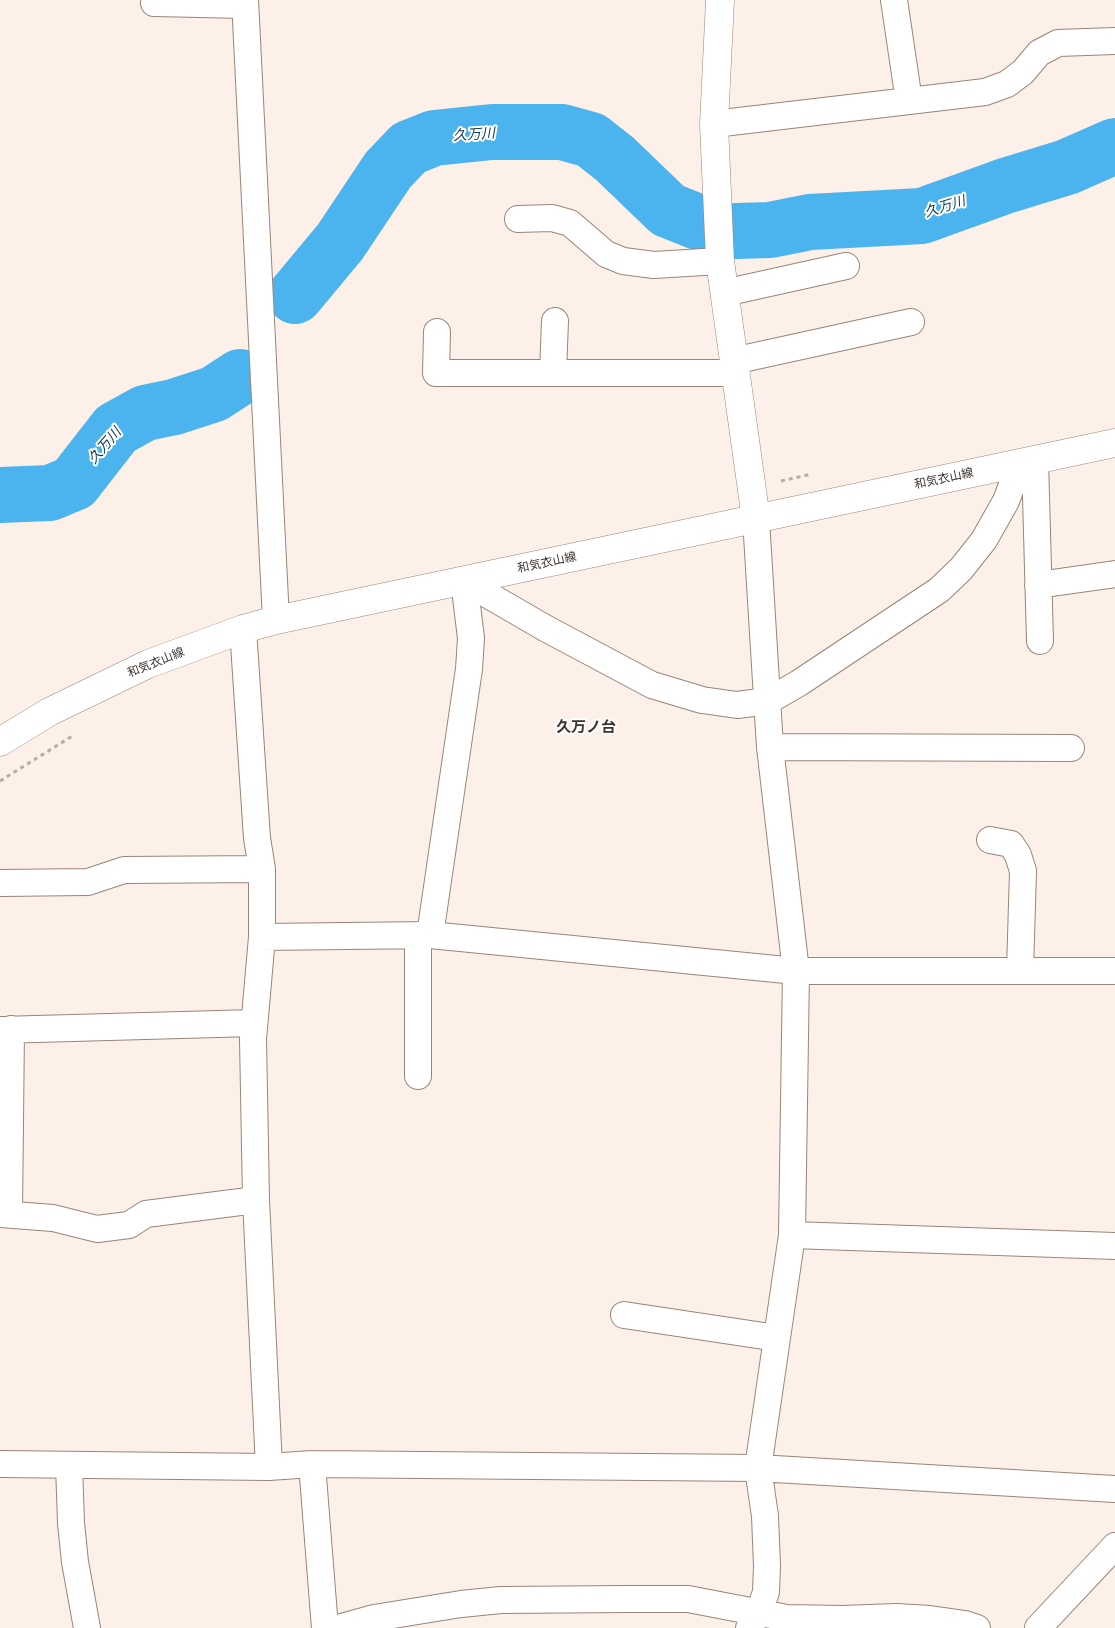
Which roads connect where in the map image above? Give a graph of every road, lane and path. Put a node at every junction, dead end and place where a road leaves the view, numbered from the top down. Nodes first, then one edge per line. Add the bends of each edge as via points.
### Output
1 (720, 0) edge
2 (894, 0) edge
3 (154, 2) dead end
4 (245, 2) edge
5 (1115, 41) edge
6 (910, 101) junction
7 (714, 124) junction
8 (518, 219) dead end
9 (720, 261) junction
10 (846, 266) dead end
11 (724, 293) junction
12 (555, 321) dead end
13 (911, 322) dead end
14 (437, 332) dead end
15 (734, 367) junction
16 (553, 373) junction
17 (1115, 443) edge
18 (1024, 462) junction
19 (756, 519) junction
20 (1115, 574) edge
21 (464, 581) junction
22 (1038, 585) junction
23 (276, 620) junction
24 (243, 629) junction
25 (1040, 641) dead end
26 (768, 701) junction
27 (0, 742) edge
28 (770, 747) junction
29 (1071, 748) dead end
30 (990, 840) dead end
31 (262, 869) junction
32 (0, 883) edge
33 (424, 935) junction
34 (262, 937) junction
35 (1020, 971) junction
36 (1115, 971) edge
37 (796, 972) junction
38 (254, 1024) junction
39 (6, 1030) edge
40 (418, 1076) dead end
41 (256, 1200) junction
42 (4, 1214) edge
43 (792, 1235) junction
44 (1115, 1246) edge
45 (624, 1315) dead end
46 (777, 1338) junction
47 (0, 1464) edge
48 (69, 1464) junction
49 (312, 1464) junction
50 (269, 1467) junction
51 (758, 1468) junction
52 (1115, 1489) edge
53 (1115, 1546) edge
54 (754, 1620) edge
55 (87, 1628) edge
56 (324, 1628) edge
57 (338, 1628) edge
58 (977, 1628) edge
59 (1038, 1628) edge

1 - 7 main road
2 - 6 street
3 - 4 street
4 - 23 street
5 - 6 street via 1058,43 1039,53 1023,72 1007,84 984,92
6 - 7 street
7 - 9 main road
8 - 9 street via 552,218 570,223 606,254 623,261 654,264
9 - 11 main road
10 - 11 street
11 - 15 main road
12 - 16 street
13 - 15 street
14 - 16 street via 436,373
15 - 16 street
15 - 19 main road
17 - 18 main road, 和気衣山線
18 - 19 main road, 和気衣山線
18 - 22 street
18 - 26 street via 984,540 939,590
19 - 21 main road, 和気衣山線
19 - 26 street
20 - 22 street
21 - 23 main road, 和気衣山線
21 - 26 street via 652,685 702,700 737,705
21 - 33 street via 471,638 469,669
22 - 25 street
23 - 24 main road, 和気衣山線
24 - 27 main road, 和気衣山線 via 148,664 49,712
24 - 31 street via 257,838
26 - 28 street
28 - 29 street
28 - 37 street
30 - 35 street via 1010,844 1023,871
31 - 32 street via 124,870 88,882
31 - 34 street
33 - 34 street
33 - 37 street
33 - 40 street
34 - 38 street
35 - 36 street
35 - 37 street
37 - 43 street
38 - 39 street
38 - 41 street
39 - 42 street
41 - 42 street via 146,1214 129,1226 97,1229 53,1218
41 - 50 street
43 - 44 street
43 - 46 street
45 - 46 street
46 - 51 street
47 - 48 street
48 - 50 street
48 - 55 street via 74,1552
49 - 50 street
49 - 51 street
49 - 56 street
51 - 52 street
51 - 54 street via 765,1516 767,1566 766,1592
53 - 59 street
54 - 57 street via 688,1599 502,1600 374,1618
54 - 58 street via 896,1617 930,1619

